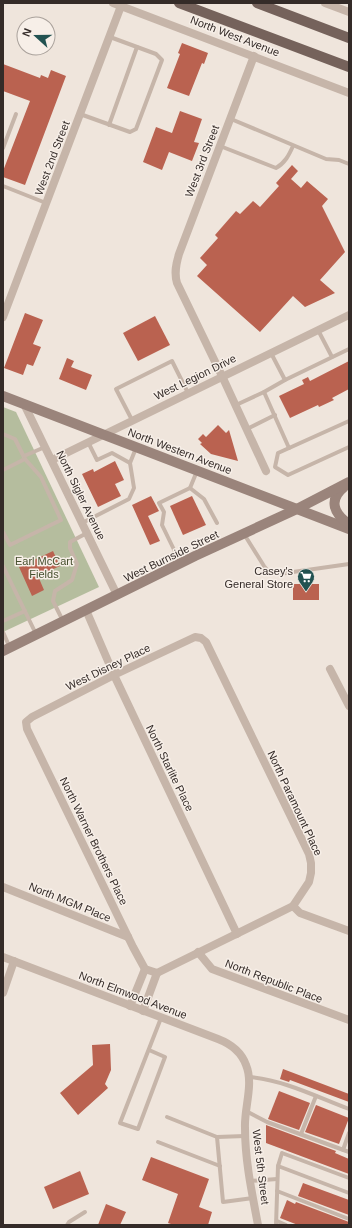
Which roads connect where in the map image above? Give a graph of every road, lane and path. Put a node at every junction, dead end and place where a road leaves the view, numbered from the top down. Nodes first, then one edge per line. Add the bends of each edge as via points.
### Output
1 (113, 3) edge
2 (179, 3) edge
3 (257, 3) edge
4 (325, 3) edge
5 (121, 6) junction
6 (349, 12) edge
7 (110, 37) junction
8 (349, 38) edge
9 (137, 47) junction
10 (254, 56) junction
11 (349, 67) edge
12 (349, 93) edge
13 (16, 114) dead end
14 (80, 114) junction
15 (230, 119) junction
16 (109, 125) junction
17 (220, 146) junction
18 (293, 146) junction
19 (3, 148) edge
20 (349, 164) edge
21 (3, 186) edge
22 (46, 203) junction
23 (349, 315) edge
24 (3, 317) edge
25 (318, 330) junction
26 (349, 349) edge
27 (270, 353) junction
28 (332, 357) junction
29 (222, 376) junction
30 (286, 380) junction
31 (264, 392) junction
32 (188, 393) junction
33 (3, 396) edge
34 (24, 404) junction
35 (236, 405) junction
36 (275, 416) junction
37 (132, 420) junction
38 (349, 421) edge
39 (247, 429) junction
40 (3, 434) edge
41 (103, 434) junction
42 (88, 442) junction
43 (349, 446) edge
44 (45, 447) junction
45 (137, 447) junction
46 (289, 448) junction
47 (24, 458) junction
48 (52, 460) junction
49 (130, 463) junction
50 (275, 467) junction
51 (3, 470) edge
52 (197, 470) junction
53 (266, 471) joint
54 (349, 482) edge
55 (190, 488) junction
56 (297, 509) junction
57 (82, 523) junction
58 (217, 523) dead end
59 (349, 524) edge
60 (349, 529) edge
61 (3, 532) edge
62 (87, 533) junction
63 (244, 534) junction
64 (181, 563) junction
65 (349, 564) edge
66 (3, 566) edge
67 (118, 595) junction
68 (86, 610) junction
69 (25, 611) junction
70 (3, 621) edge
71 (63, 621) junction
72 (3, 632) edge
73 (37, 634) junction
74 (202, 638) joint
75 (7, 649) edge
76 (330, 669) dead end
77 (114, 675) junction
78 (349, 686) edge
79 (341, 690) junction
80 (349, 706) edge
81 (26, 722) joint
82 (3, 888) edge
83 (293, 906) junction
84 (349, 931) edge
85 (237, 934) junction
86 (128, 937) junction
87 (198, 952) junction
88 (3, 957) edge
89 (14, 961) junction
90 (145, 969) junction
91 (157, 973) junction
92 (3, 993) edge
93 (130, 1006) junction
94 (144, 1011) junction
95 (161, 1018) junction
96 (349, 1020) edge
97 (149, 1050) junction
98 (246, 1065) joint
99 (249, 1076) junction
100 (316, 1096) junction
101 (349, 1109) edge
102 (246, 1111) junction
103 (167, 1117) dead end
104 (349, 1133) edge
105 (301, 1134) junction
106 (245, 1136) junction
107 (217, 1137) junction
108 (158, 1142) dead end
109 (343, 1150) junction
110 (349, 1152) edge
111 (220, 1166) junction
112 (278, 1166) junction
113 (349, 1178) edge
114 (278, 1179) junction
115 (250, 1181) junction
116 (277, 1191) junction
117 (349, 1193) edge
118 (253, 1198) junction
119 (86, 1212) dead end
120 (349, 1219) edge
121 (277, 1223) edge
122 (68, 1225) edge
123 (258, 1225) edge
124 (286, 1225) edge

1 - 5 street, North West Avenue
2 - 11 main road, North West Avenue
3 - 8 main road
4 - 6 street
5 - 7 street, West 2nd Street
5 - 10 street, North West Avenue
7 - 9 lane
7 - 14 street, West 2nd Street
9 - 16 lane
9 - 16 lane via 156,54 162,60 136,129 130,132
10 - 12 street, North West Avenue
10 - 15 street, West 3rd Street
13 - 19 lane
14 - 16 lane
14 - 22 street, West 2nd Street
15 - 17 street, West 3rd Street
15 - 18 lane
17 - 18 lane via 276,168 288,157
17 - 29 street, West 3rd Street via 179,254 175,275
18 - 20 lane via 326,160 339,160
21 - 22 lane
22 - 24 street, West 2nd Street
23 - 25 street, West Legion Drive
25 - 27 street, West Legion Drive
25 - 28 lane
26 - 28 lane
27 - 29 street, West Legion Drive
27 - 30 lane
28 - 30 lane
29 - 32 street, West Legion Drive
29 - 35 street
30 - 31 lane
31 - 35 lane
31 - 36 lane
32 - 37 street, West Legion Drive
32 - 37 lane via 172,361 116,389
33 - 34 street, North Western Avenue
34 - 41 street, North Western Avenue
34 - 44 street, North Sigler Avenue
35 - 39 street
36 - 39 lane
36 - 46 lane
37 - 41 street, West Legion Drive
38 - 46 lane
39 - 53 street
40 - 47 lane via 15,439
41 - 42 street, West Legion Drive
41 - 45 street, North Western Avenue
42 - 48 street, West Legion Drive
42 - 49 lane via 97,460 112,453
43 - 50 lane via 288,475
44 - 47 lane
44 - 48 street, North Sigler Avenue
45 - 49 lane
45 - 52 street, North Western Avenue
46 - 50 lane via 278,453
47 - 51 lane
47 - 61 lane via 41,477 61,520 10,545
48 - 57 street, North Sigler Avenue
49 - 57 lane via 134,488 129,499
50 - 53 lane
52 - 55 lane
52 - 56 street, North Western Avenue
54 - 56 street, West Burnside Street
54 - 59 street via 340,490 334,504 339,516
55 - 58 lane via 204,499
55 - 64 lane via 159,503 164,512 162,525
56 - 60 street, North Western Avenue
56 - 63 street, West Burnside Street
57 - 62 street, North Sigler Avenue
62 - 67 street, North Sigler Avenue
62 - 71 lane via 70,542 70,548 78,564 72,580 55,591 53,601
63 - 64 street, West Burnside Street
63 - 65 lane via 264,566 274,574
64 - 67 street, West Burnside Street
66 - 69 lane
67 - 68 street, West Burnside Street
68 - 71 street, West Burnside Street
68 - 77 street, North Starlite Place
69 - 70 lane
69 - 73 lane
71 - 73 street, West Burnside Street
72 - 75 lane
73 - 75 street, West Burnside Street
74 - 77 street, West Disney Place via 195,637
74 - 83 street, North Paramount Place via 309,854 309,882
76 - 79 street
77 - 81 street, West Disney Place
77 - 85 street, North Starlite Place
78 - 79 street
79 - 80 street
81 - 86 street, North Warner Brothers Place via 27,729
82 - 86 street, North MGM Place
83 - 84 street via 300,913
83 - 85 street, North Paramount Place
85 - 87 street, North Paramount Place
86 - 90 street, North Warner Brothers Place
87 - 91 street, North Paramount Place
87 - 96 street, North Republic Place via 212,969
88 - 89 street, North Elmwood Avenue
89 - 92 street
89 - 93 street, North Elmwood Avenue
90 - 91 street
90 - 93 street
91 - 94 street
93 - 94 street, North Elmwood Avenue
94 - 95 street, North Elmwood Avenue
95 - 97 lane
95 - 98 street, North Elmwood Avenue via 230,1044
97 - 97 lane via 165,1057 138,1129 120,1123
98 - 99 street, West 5th Street
99 - 100 lane via 281,1083
99 - 102 street, West 5th Street
100 - 101 lane
100 - 105 lane
102 - 105 lane via 267,1122
102 - 106 street, West 5th Street
103 - 107 lane
104 - 109 lane
105 - 109 lane
106 - 107 lane
106 - 115 street, West 5th Street
107 - 111 lane
108 - 111 lane
109 - 110 lane
111 - 118 lane via 223,1202
112 - 113 lane via 282,1153
112 - 114 lane
112 - 117 lane
114 - 115 lane
114 - 116 lane
115 - 118 street, West 5th Street
116 - 120 lane
116 - 121 lane
118 - 123 street, West 5th Street
119 - 122 lane
121 - 124 lane

